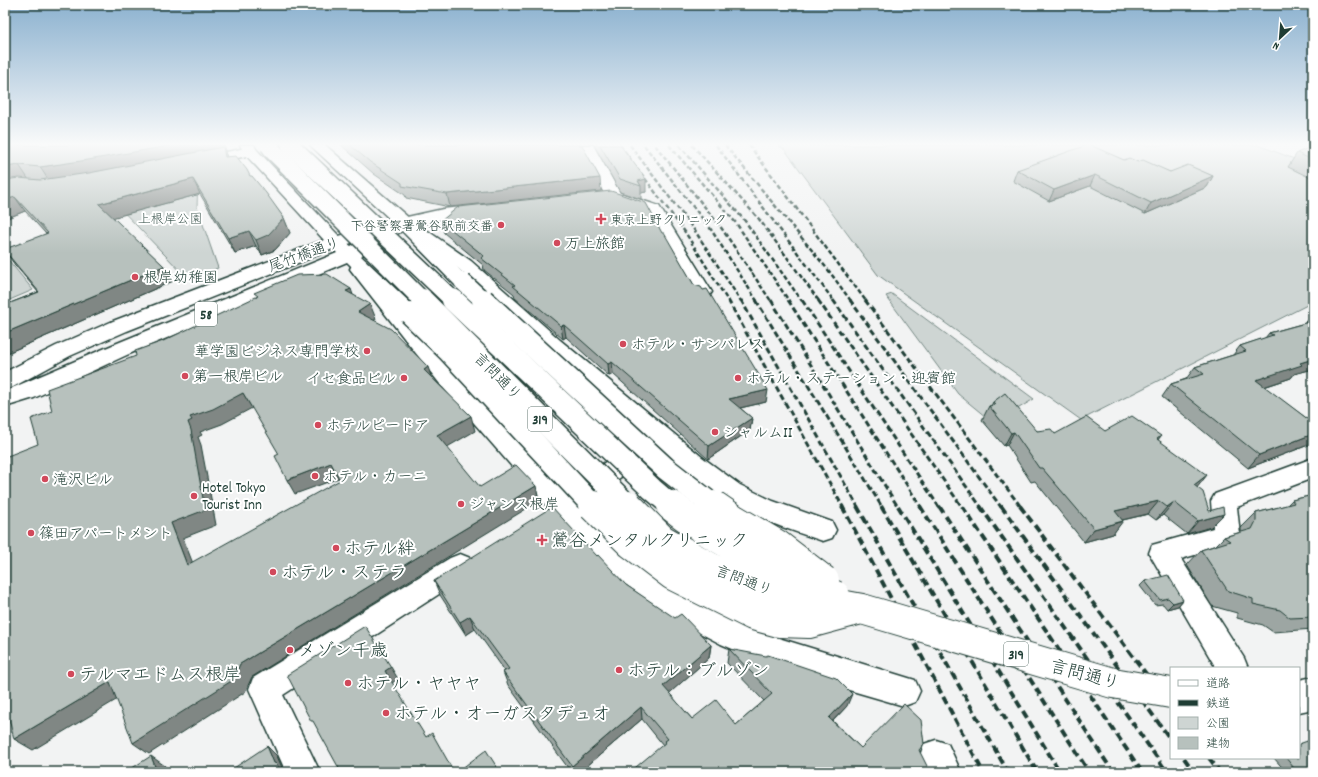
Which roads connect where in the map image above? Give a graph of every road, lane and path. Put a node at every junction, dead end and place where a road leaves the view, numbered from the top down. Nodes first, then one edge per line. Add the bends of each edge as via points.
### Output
1 (285, 181) edge
2 (303, 181) edge
3 (329, 181) edge
4 (359, 181) edge
5 (600, 181) edge
6 (495, 208) edge
7 (404, 223) junction
8 (342, 248) junction
9 (702, 292) edge
10 (5, 382) edge
11 (5, 398) edge
12 (663, 438) junction
13 (1313, 468) edge
14 (559, 504) junction
15 (536, 518) edge
16 (823, 530) dead end
17 (483, 552) edge
18 (862, 609) junction
19 (1232, 667) edge
20 (904, 692) dead end
21 (1170, 693) edge
22 (1313, 694) edge
23 (1300, 696) edge
24 (303, 772) edge

1 - 8 main road
2 - 18 main road, 言問通り / 319, bridge via 662,540 711,568 770,592
3 - 18 main road, 言問通り / 319, bridge via 652,489 682,514 725,542
4 - 7 main road
5 - 9 main road via 606,196 654,210
6 - 7 main road, 尾竹橋通り via 443,214
7 - 8 main road, 尾竹橋通り / 58
7 - 12 main road via 465,266
7 - 18 main road, bridge via 587,398 680,481 733,519 777,545
8 - 10 main road, 尾竹橋通り / 58 via 120,326 63,351
8 - 11 main road, 尾竹橋通り / 58 via 26,392
8 - 14 main road via 448,378
8 - 18 main road, bridge via 448,350 596,509 631,543 673,576 753,616 779,622 809,623
12 - 14 main road
12 - 16 main road via 731,492 764,508
13 - 19 main road via 1224,501 1227,536 1162,553
14 - 15 main road
14 - 20 main road via 620,566 647,587 687,612 756,645
17 - 24 main road via 264,689
18 - 21 main road, 言問通り / 319, bridge via 1113,683
22 - 23 main road

